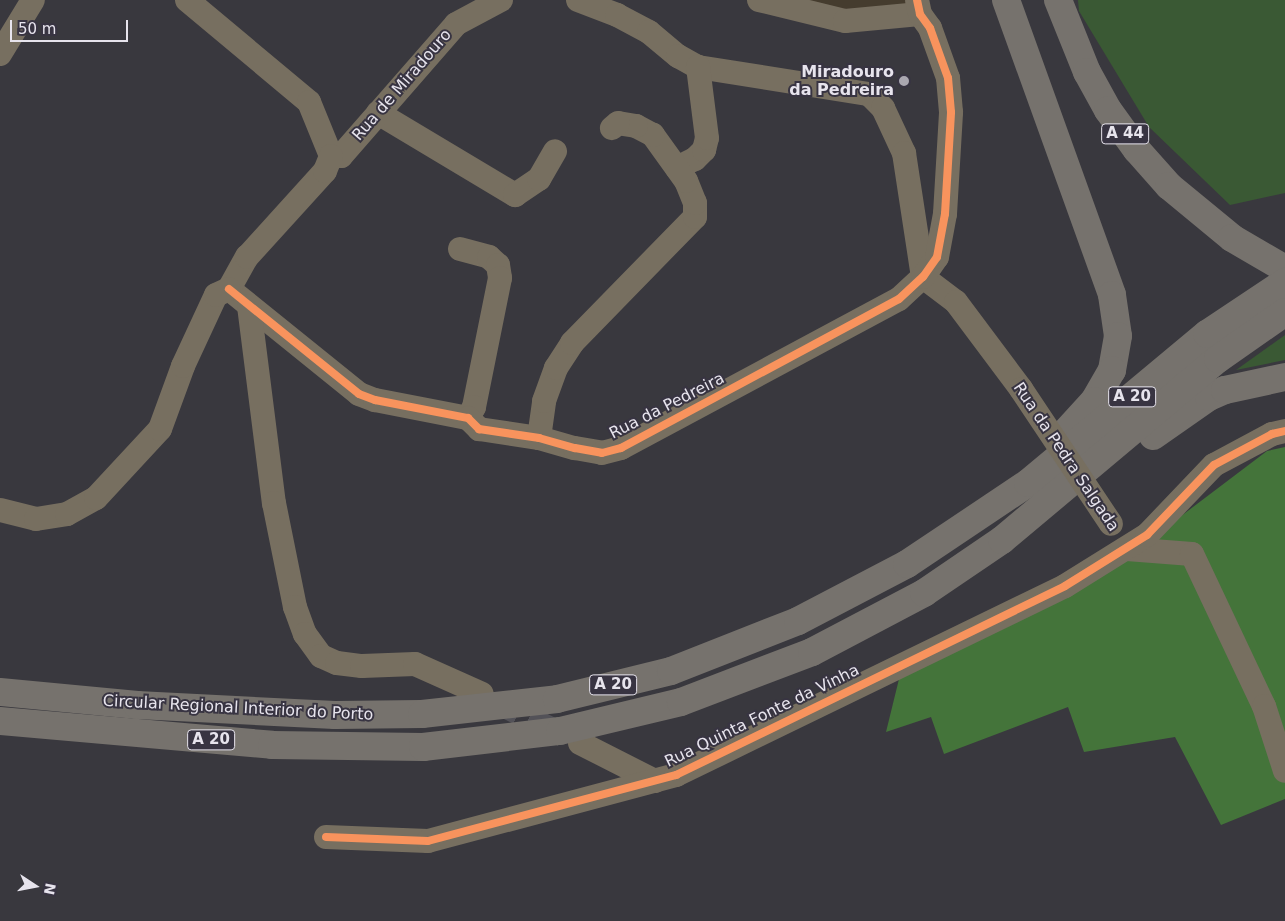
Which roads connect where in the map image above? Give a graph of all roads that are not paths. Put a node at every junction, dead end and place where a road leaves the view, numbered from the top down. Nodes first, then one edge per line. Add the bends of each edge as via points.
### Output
1 (33, 0) edge
2 (187, 0) edge
3 (501, 0) edge
4 (578, 0) edge
5 (759, 0) edge
6 (1006, 0) edge
7 (1058, 0) edge
8 (918, 7) edge
9 (0, 54) edge
10 (698, 67) junction
11 (378, 112) junction
12 (612, 128) dead end
13 (555, 151) dead end
14 (331, 156) junction
15 (676, 168) junction
16 (460, 248) dead end
17 (1285, 269) edge
18 (923, 277) junction
19 (1285, 282) edge
20 (229, 289) junction
21 (249, 306) junction
22 (1285, 312) edge
23 (1285, 377) edge
24 (468, 418) junction
25 (1285, 431) edge
26 (539, 438) junction
27 (0, 510) edge
28 (982, 515) junction
29 (1002, 540) junction
30 (1127, 548) junction
31 (0, 692) edge
32 (482, 694) tunnel mouth
33 (0, 720) edge
34 (580, 743) tunnel mouth
35 (1285, 771) edge
36 (655, 781) junction
37 (326, 837) dead end

1 - 9 street
2 - 14 street via 309,102
3 - 11 street, Rua de Miradouro via 456,24
4 - 10 street via 649,32 678,56
5 - 8 street via 846,21
6 - 28 highway via 1112,295 1118,336 1112,370 1094,401
7 - 17 highway, A 44 via 1087,72 1108,110 1137,150 1169,186 1232,238
8 - 18 street, Rua da Pedreira via 930,28 948,78 952,112 945,214 937,257
10 - 15 street via 707,138 704,150 695,159
10 - 18 street via 868,94 883,108 904,153
11 - 13 street via 515,195 540,178
11 - 14 street, Rua de Miradouro via 341,156
12 - 15 street via 618,124 636,126 653,134
14 - 20 street via 325,171 247,257
15 - 26 street via 695,203 695,217 572,343 556,368 544,401
16 - 24 street via 489,257 498,265 500,278 474,407
18 - 26 street, Rua da Pedreira via 899,299 621,448 602,453
18 - 30 street, Rua da Pedra Salgada, bridge via 956,302 1021,390
19 - 28 highway, Circular Regional Interior do Porto / A 20 via 1206,334 1028,483
20 - 21 street, Rua da Pedreira
20 - 27 street via 216,296 183,366 160,429 96,498 67,514 36,519
21 - 24 street, Rua da Pedreira via 359,394
21 - 32 street via 274,503 295,607 305,634 321,656 337,663 362,666 415,664
22 - 29 highway, Circular Regional Interior do Porto / A 20 via 1204,370
23 - 29 highway via 1225,390 1194,405 1055,514
24 - 26 street, Rua da Pedreira via 479,429
25 - 30 street, Rua Quinta Fonte da Vinha via 1214,465 1147,535
28 - 31 highway, Circular Regional Interior do Porto / A 20 via 907,564 798,621 671,670 557,699 422,714 335,716 137,705
29 - 33 highway, Circular Regional Interior do Porto / A 20 via 924,593 812,652 680,702 560,731 423,747 272,745
30 - 35 street, Rua da Pedra Salgada via 1192,554 1264,706
30 - 36 street, Rua Quinta Fonte da Vinha via 1065,586 676,775
34 - 36 street
36 - 37 street, Rua Quinta Fonte da Vinha via 428,841

